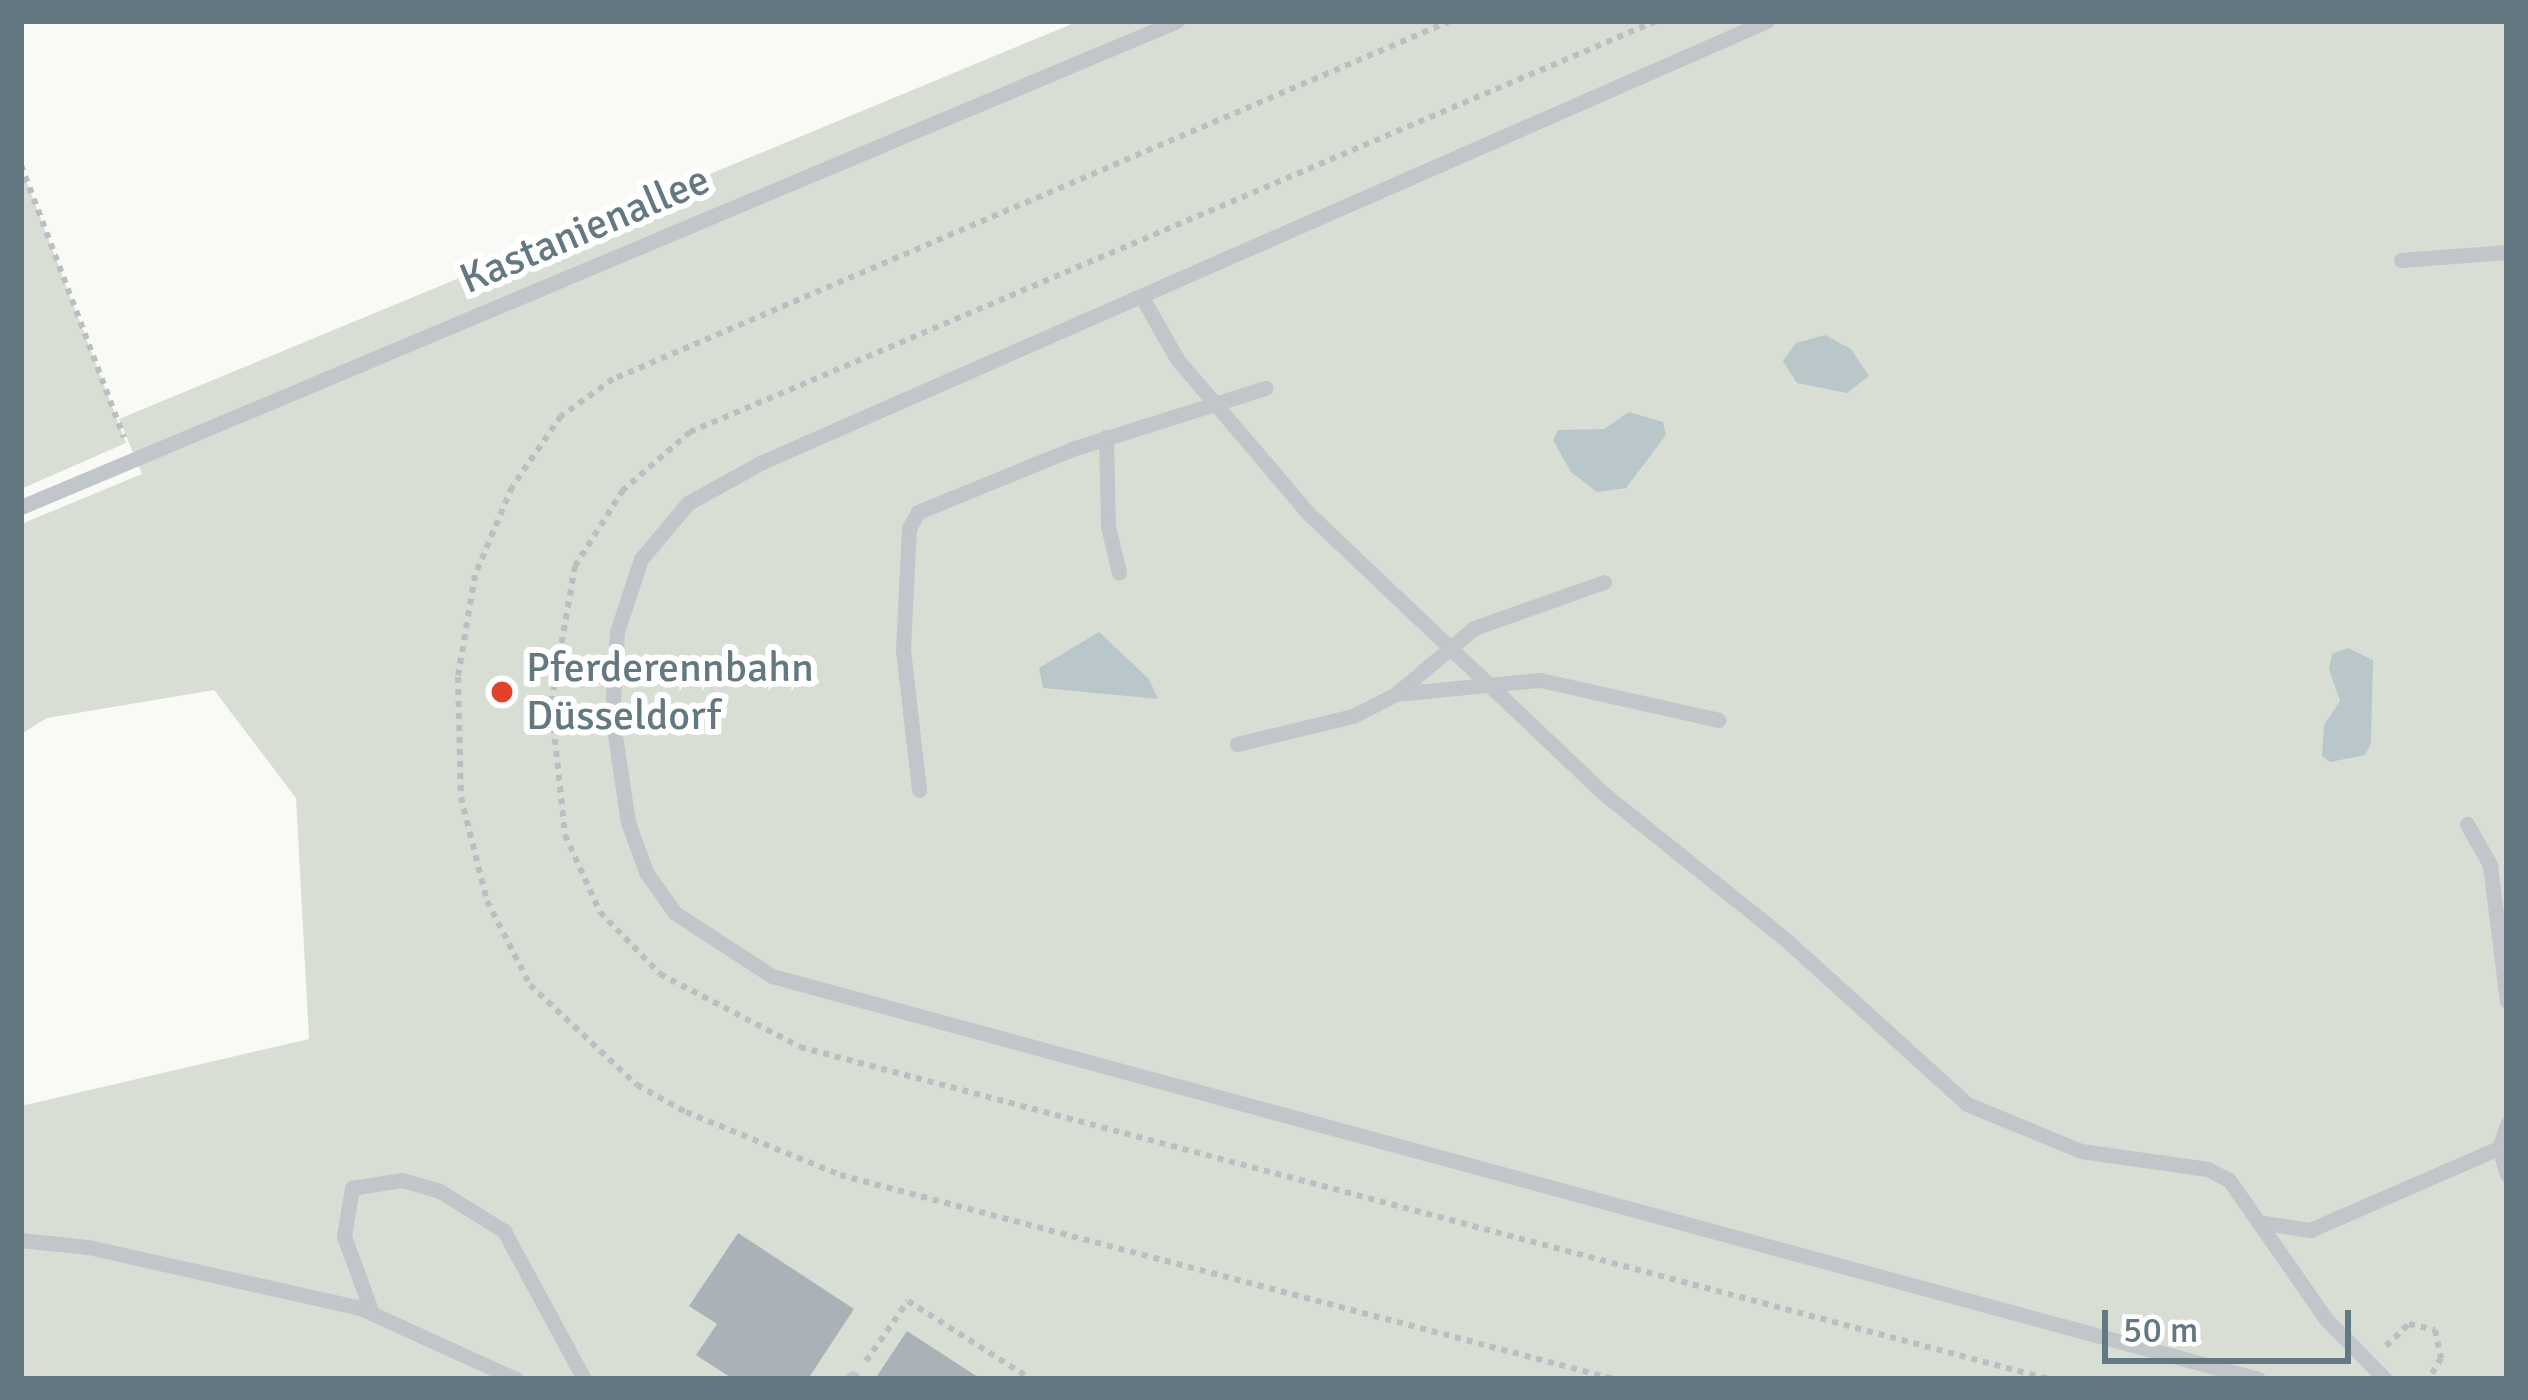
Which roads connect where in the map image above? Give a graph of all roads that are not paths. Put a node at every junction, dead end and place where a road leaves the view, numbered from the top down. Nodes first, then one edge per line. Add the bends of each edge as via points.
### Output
1 (1177, 21) edge
2 (1767, 21) edge
3 (2507, 252) edge
4 (2401, 260) dead end
5 (1143, 299) junction
6 (1266, 388) dead end
7 (1214, 406) junction
8 (1106, 437) junction
9 (21, 507) edge
10 (1119, 573) dead end
11 (1604, 581) dead end
12 (1452, 648) junction
13 (1487, 686) junction
14 (1396, 694) junction
15 (1719, 720) dead end
16 (1237, 744) dead end
17 (919, 790) dead end
18 (2467, 824) dead end
19 (2507, 1000) edge
20 (2507, 1124) edge
21 (2499, 1148) junction
22 (2507, 1175) edge
23 (2264, 1223) junction
24 (21, 1240) edge
25 (372, 1313) junction
26 (516, 1379) edge
27 (584, 1379) edge
28 (2258, 1379) edge
29 (2385, 1379) edge

1 - 9 lane, Kastanienallee
2 - 5 lane
3 - 4 lane
5 - 7 lane
5 - 28 lane via 718,483 661,532 641,560 617,632 612,716 628,822 646,872 675,913 736,957 834,996
6 - 7 lane
7 - 8 lane
7 - 12 lane via 1307,512
8 - 10 lane via 1108,526
8 - 17 lane via 918,512 909,528 903,650
11 - 12 lane via 1507,612
12 - 13 lane
12 - 14 lane
13 - 14 lane
13 - 15 lane via 1540,680
13 - 23 lane via 1967,1104 2081,1151 2208,1169 2229,1180
14 - 16 lane via 1353,716
18 - 19 lane via 2491,865
20 - 21 lane
21 - 22 lane
21 - 23 lane via 2310,1230
23 - 29 lane via 2326,1318
24 - 25 lane via 241,1279
25 - 26 lane
25 - 27 lane via 344,1235 352,1188 402,1180 438,1190 504,1231

